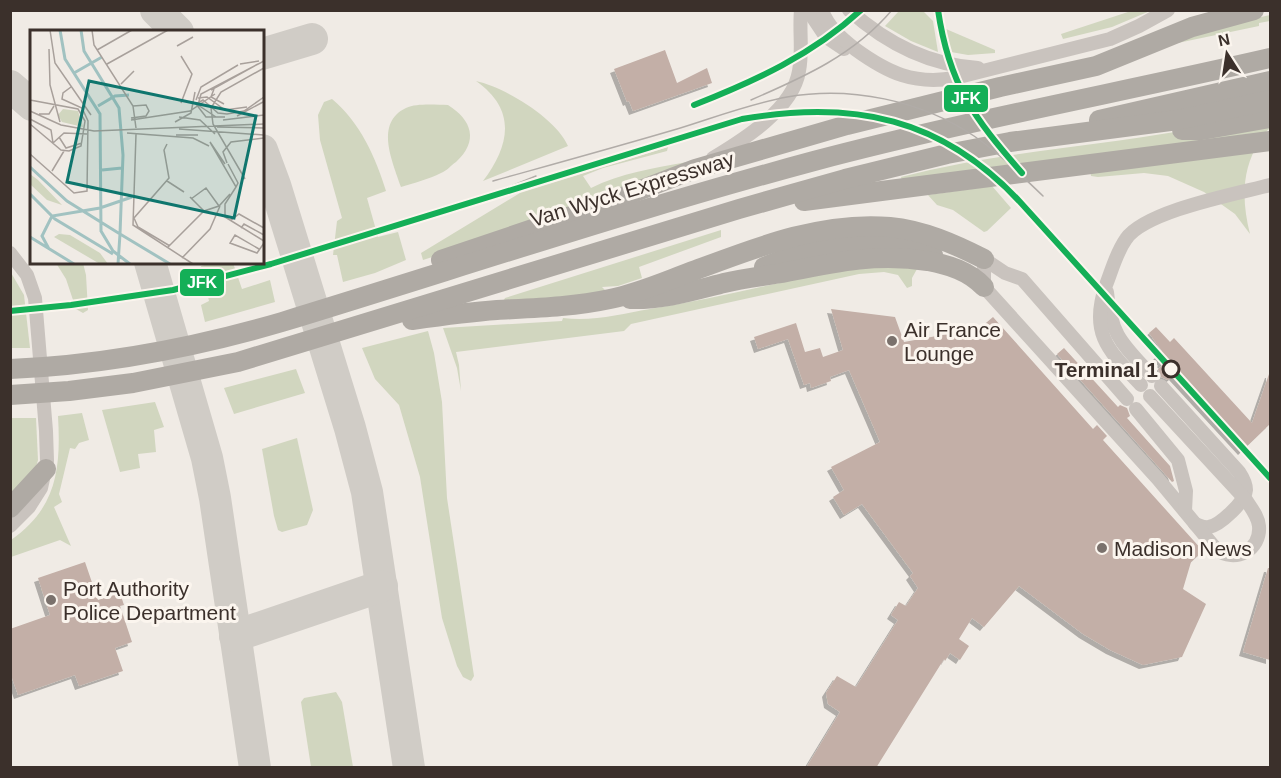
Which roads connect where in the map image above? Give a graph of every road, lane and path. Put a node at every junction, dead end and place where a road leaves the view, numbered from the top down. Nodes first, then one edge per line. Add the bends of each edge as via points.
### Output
1 (801, 10) edge
2 (808, 10) edge
3 (822, 10) edge
4 (849, 10) edge
5 (1168, 10) edge
6 (1247, 12) edge
7 (1270, 58) edge
8 (876, 64) junction
9 (992, 68) junction
10 (1270, 81) edge
11 (1270, 100) edge
12 (1270, 118) edge
13 (1135, 126) junction
14 (1270, 141) edge
15 (947, 154) junction
16 (695, 169) junction
17 (1270, 185) edge
18 (739, 209) junction
19 (10, 253) edge
20 (984, 259) junction
21 (1108, 280) junction
22 (726, 283) junction
23 (989, 295) junction
24 (364, 297) junction
25 (611, 299) junction
26 (361, 325) junction
27 (10, 369) edge
28 (1152, 375) dead end
29 (1141, 385) dead end
30 (1161, 386) dead end
31 (69, 391) junction
32 (10, 395) edge
33 (1150, 396) dead end
34 (1126, 399) dead end
35 (10, 404) edge
36 (1136, 410) dead end
37 (46, 469) junction
38 (10, 508) edge
39 (1185, 511) junction
40 (10, 526) edge

1 - 16 street via 800,70 790,94 758,128
2 - 8 street via 818,28 838,46
3 - 8 street via 833,30
4 - 9 street via 882,36 917,55 953,65
5 - 9 street via 1110,39
6 - 16 highway via 1192,27 1095,66 803,136
7 - 24 highway, Van Wyck Expressway via 793,167
8 - 9 street via 906,77 926,80 956,78
10 - 15 highway
11 - 13 highway via 1198,117
12 - 13 highway via 1202,130
13 - 15 highway
14 - 18 highway
15 - 18 highway
16 - 24 highway via 586,211 381,279
17 - 21 street via 1178,210 1136,228 1126,238
18 - 26 highway
19 - 37 street via 31,283 36,304
20 - 23 street
20 - 25 highway via 946,241 903,229 840,229 767,244
20 - 34 street via 1022,279
21 - 28 street via 1114,330
21 - 29 street via 1099,313 1106,344
22 - 23 highway via 843,260 886,257 956,268 970,274
22 - 23 highway via 798,254 843,244 894,243 926,251
22 - 25 highway via 652,300
23 - 30 street via 1194,523 1206,528 1241,502 1246,492 1244,481
23 - 39 street
24 - 27 highway, Van Wyck Expressway via 177,349 116,360
25 - 26 highway
26 - 31 highway via 206,369
31 - 32 highway
31 - 35 highway
33 - 39 street via 1246,500 1256,514 1257,540 1244,554 1222,554
36 - 39 street via 1178,460 1186,491
37 - 38 highway
37 - 40 street via 34,501

